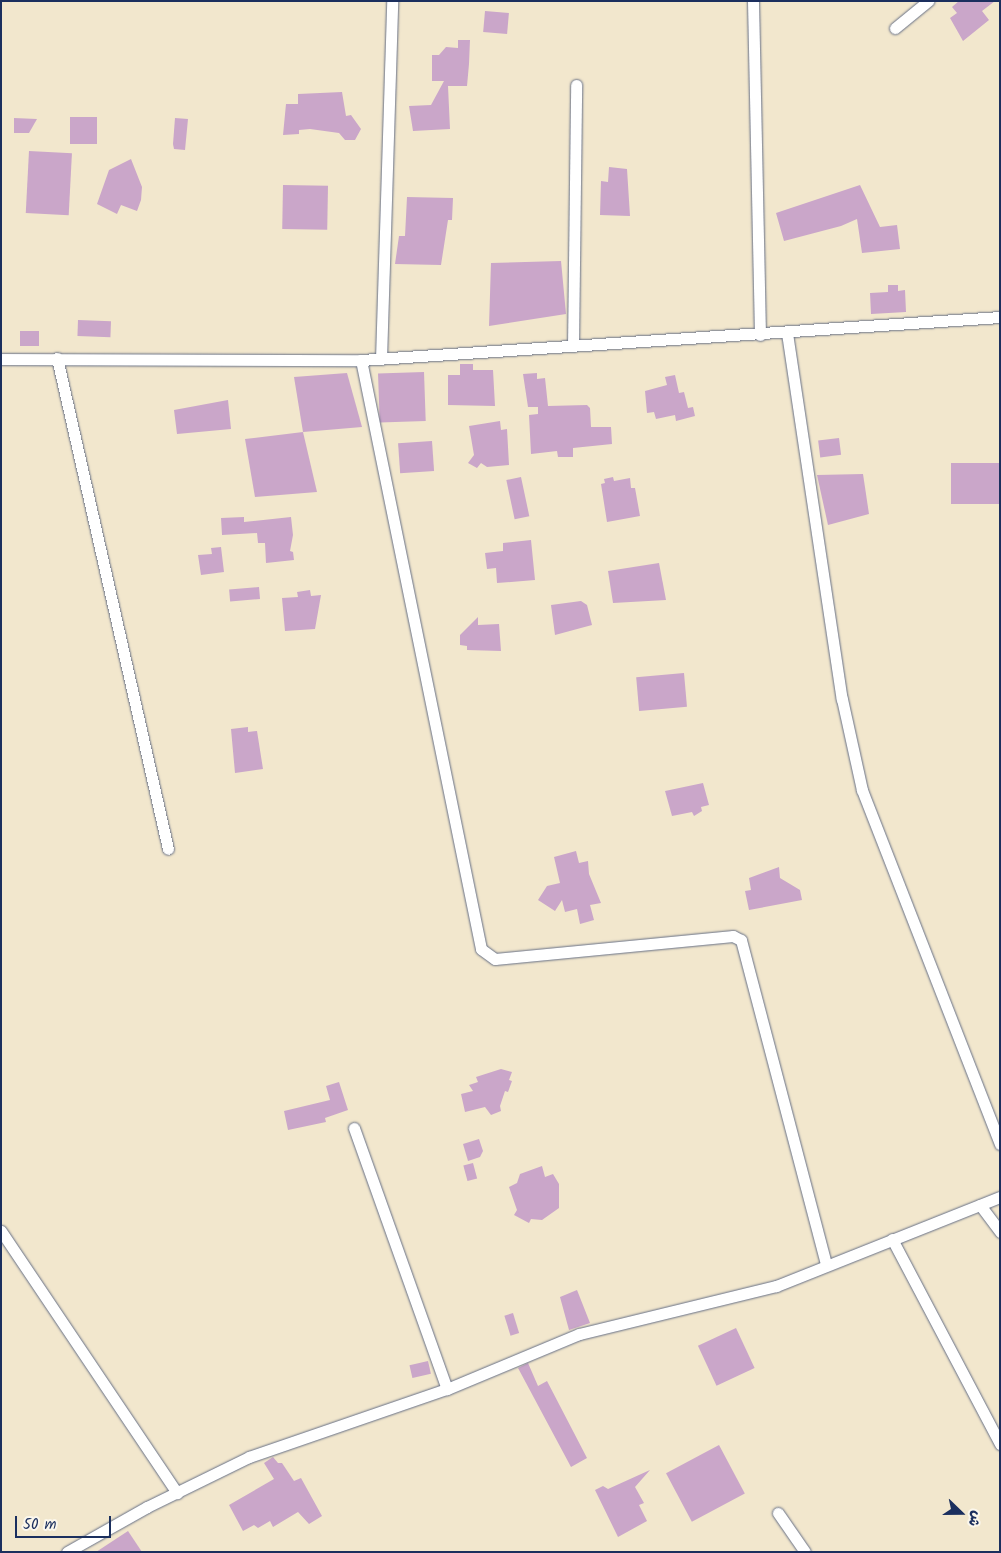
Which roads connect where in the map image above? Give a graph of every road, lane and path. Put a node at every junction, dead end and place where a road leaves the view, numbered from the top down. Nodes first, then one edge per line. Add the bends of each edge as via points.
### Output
1 (392, 1) edge
2 (753, 1) edge
3 (928, 1) edge
4 (895, 28) dead end
5 (576, 85) dead end
6 (1000, 317) edge
7 (787, 333) junction
8 (760, 335) junction
9 (574, 346) junction
10 (57, 358) junction
11 (1, 359) edge
12 (381, 359) junction
13 (361, 360) junction
14 (168, 849) dead end
15 (354, 1128) dead end
16 (1000, 1144) edge
17 (1000, 1197) edge
18 (980, 1205) junction
19 (1, 1231) edge
20 (1000, 1232) edge
21 (892, 1239) junction
22 (826, 1264) junction
23 (448, 1389) junction
24 (1000, 1444) edge
25 (177, 1493) junction
26 (778, 1514) dead end
27 (67, 1552) edge
28 (805, 1552) edge

1 - 12 street
2 - 8 street
3 - 4 street
5 - 9 street
6 - 7 street
7 - 8 street
7 - 16 street via 842,699 862,790
8 - 9 street
9 - 12 street
10 - 11 street
10 - 13 street
10 - 14 street
12 - 13 street
13 - 22 street via 481,949 495,960 733,936 741,940
15 - 23 street
17 - 18 street
18 - 20 street
18 - 21 street
19 - 25 street
21 - 22 street
21 - 24 street
22 - 23 street via 776,1286 579,1334
23 - 25 street via 249,1457
25 - 27 street
26 - 28 street

